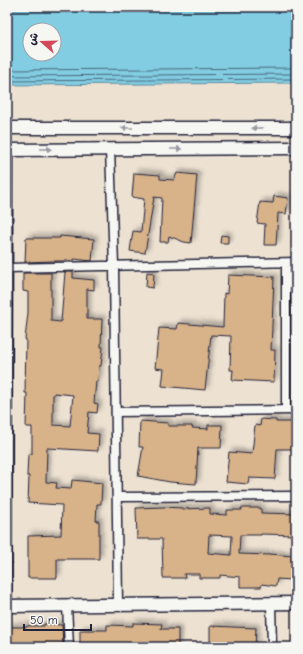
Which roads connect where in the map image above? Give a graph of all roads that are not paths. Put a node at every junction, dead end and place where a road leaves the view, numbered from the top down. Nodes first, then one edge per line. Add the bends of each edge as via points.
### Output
1 (7, 128) edge
2 (296, 128) edge
3 (296, 148) edge
4 (110, 149) junction
5 (8, 150) edge
6 (296, 262) edge
7 (286, 263) junction
8 (114, 266) junction
9 (7, 268) edge
10 (286, 410) junction
11 (296, 410) edge
12 (116, 412) junction
13 (296, 496) edge
14 (117, 497) junction
15 (7, 502) edge
16 (7, 596) edge
17 (296, 603) edge
18 (271, 604) junction
19 (67, 605) junction
20 (118, 605) junction
21 (7, 606) edge
22 (69, 647) edge
23 (272, 647) edge

2 -> 1 street
4 -> 3 street
5 -> 4 street
4 - 8 street
5 - 9 street
6 - 7 street
7 - 8 street
7 - 10 street
8 - 9 street
8 - 12 street
9 - 15 street
10 - 11 street
10 - 12 street
12 - 14 street
13 - 14 street
14 - 20 street
15 - 16 street
17 - 18 street
18 - 20 street
18 - 23 street
19 - 20 street
19 - 21 street
19 - 22 street

